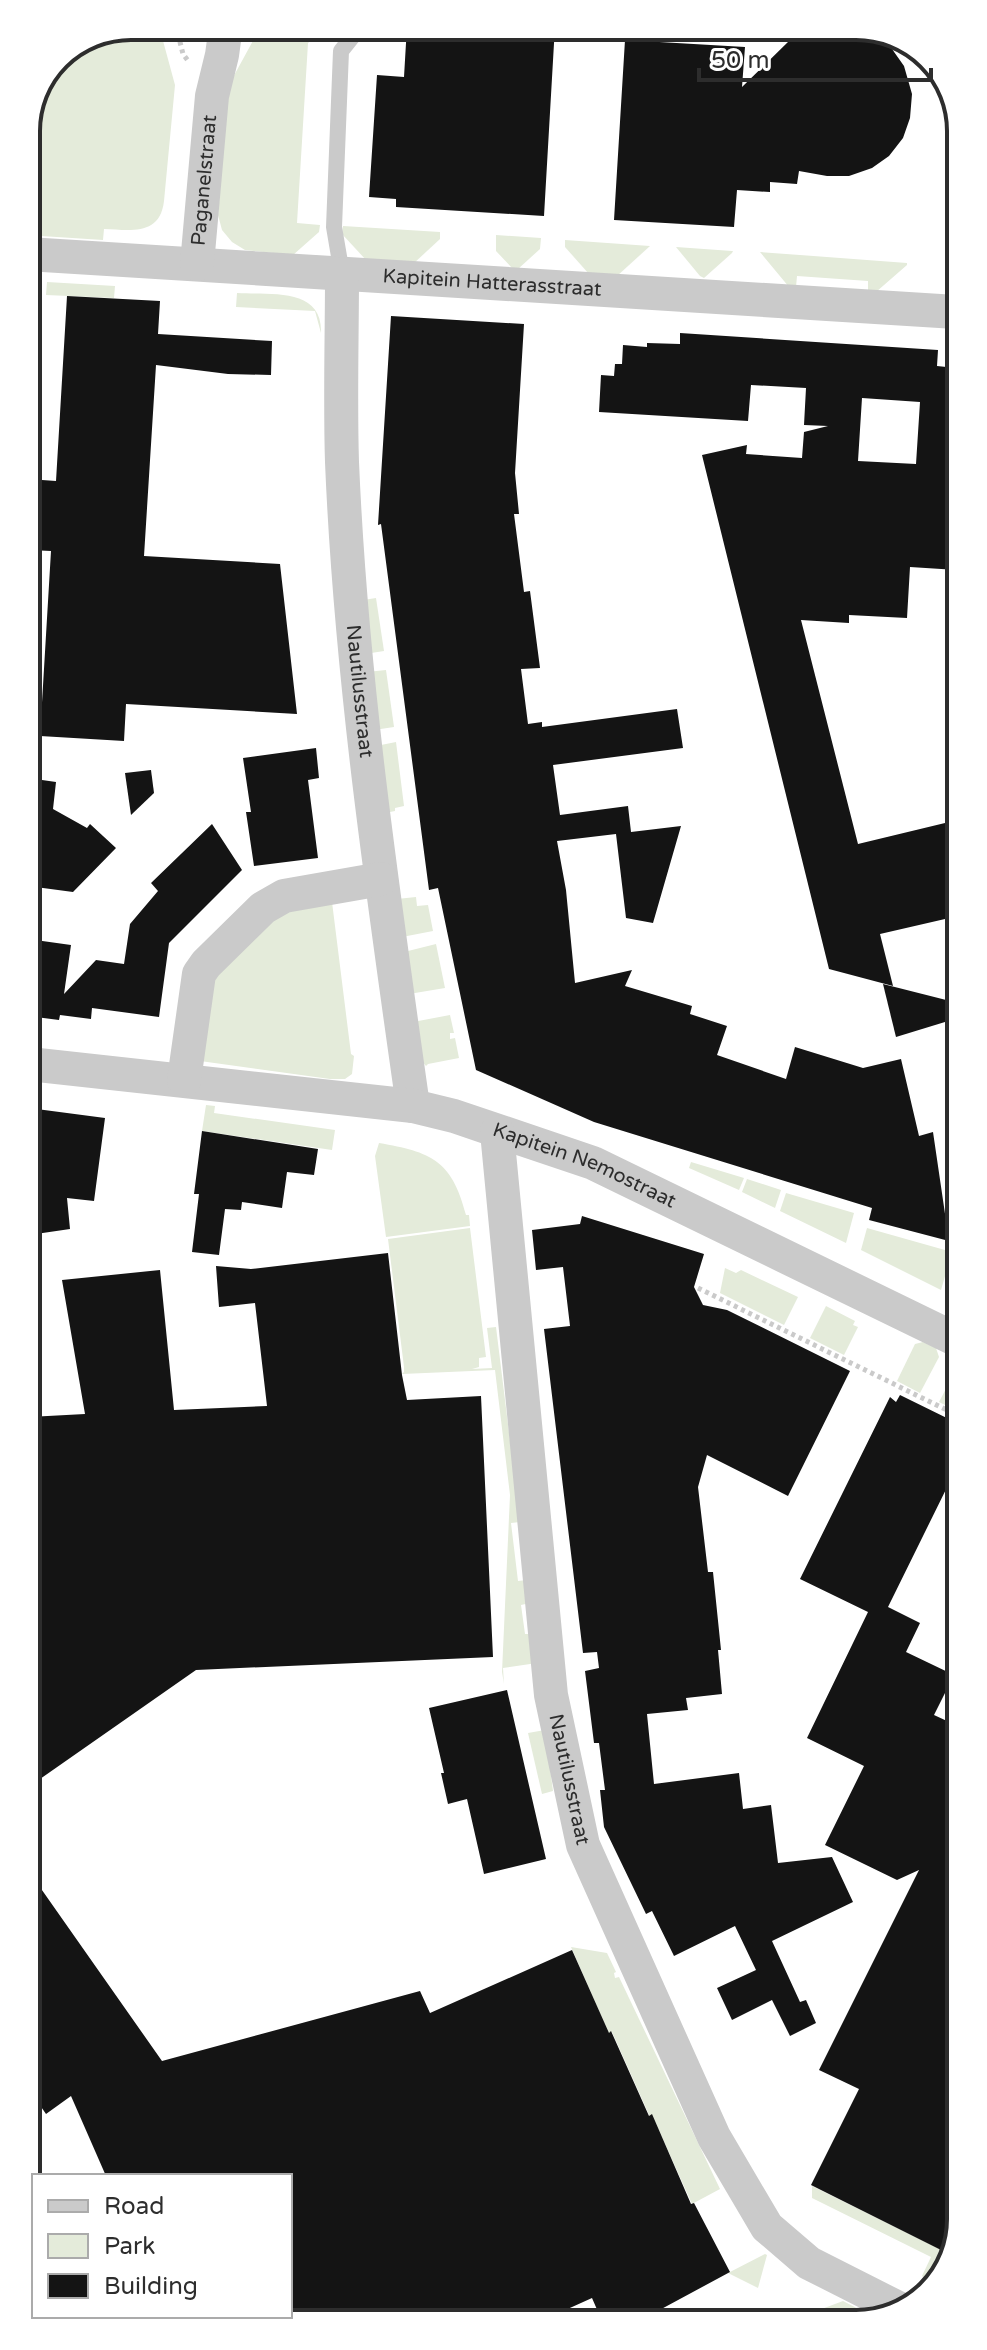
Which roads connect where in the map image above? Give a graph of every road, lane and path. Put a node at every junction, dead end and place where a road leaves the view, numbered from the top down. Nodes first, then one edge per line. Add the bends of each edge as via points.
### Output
1 (203, 40) edge
2 (224, 40) edge
3 (350, 40) edge
4 (212, 96) junction
5 (40, 255) edge
6 (197, 264) junction
7 (342, 274) junction
8 (947, 311) edge
9 (381, 879) junction
10 (40, 1065) edge
11 (184, 1080) junction
12 (413, 1106) junction
13 (497, 1132) junction
14 (698, 1288) dead end
15 (947, 1335) edge
16 (947, 1410) edge
17 (889, 2303) edge

1 - 4 street, Paganelstraat
2 - 4 street, Paganelstraat
3 - 7 lane via 341,51 334,227
4 - 6 street, Paganelstraat
5 - 6 street, Kapitein Hatterasstraat
6 - 7 street, Kapitein Hatterasstraat
7 - 8 street, Kapitein Hatterasstraat
7 - 9 street, Nautilusstraat via 342,460 352,615
9 - 11 street via 284,896 263,908 206,964 199,974
9 - 12 street, Nautilusstraat
10 - 11 street, Kapitein Nemostraat
11 - 12 street, Kapitein Nemostraat
12 - 13 street, Kapitein Nemostraat
13 - 15 street, Kapitein Nemostraat via 593,1163
13 - 17 street, Nautilusstraat via 551,1695 583,1845 714,2137 767,2227 809,2263
14 - 16 path

